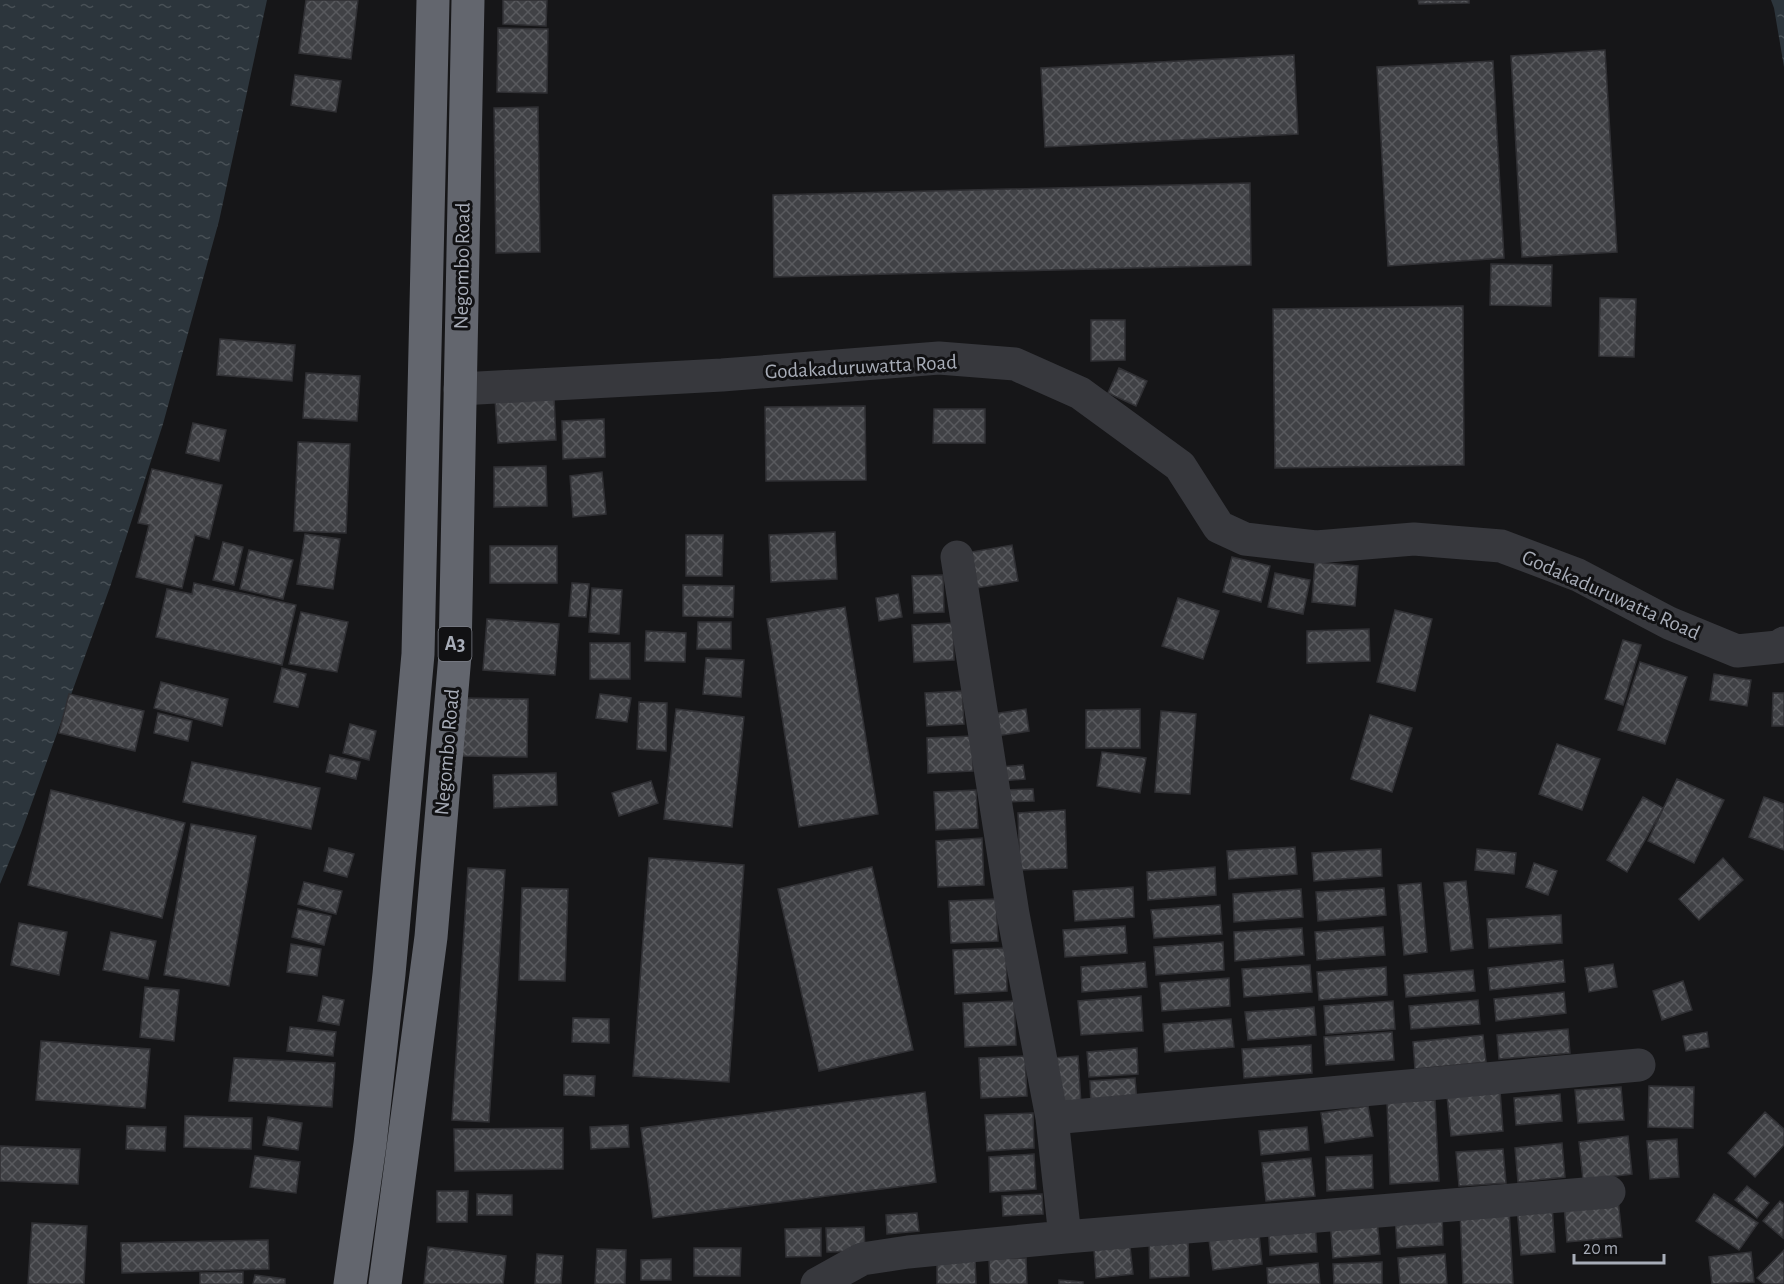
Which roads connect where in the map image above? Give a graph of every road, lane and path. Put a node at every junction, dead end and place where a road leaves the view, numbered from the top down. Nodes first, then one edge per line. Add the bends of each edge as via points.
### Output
1 (433, 0) edge
2 (468, 0) edge
3 (460, 389) junction
4 (957, 557) dead end
5 (1784, 643) edge
6 (1639, 1065) dead end
7 (1052, 1118) junction
8 (1609, 1192) dead end
9 (1065, 1236) junction
10 (350, 1284) edge
11 (385, 1284) edge
12 (817, 1284) edge

1 - 10 highway, Negombo Road / A3 via 418,654 389,974
2 - 3 highway, Negombo Road / A3
3 - 5 street, Godakaduruwatta Road via 939,358 1015,364 1080,393 1180,466 1220,527 1245,538 1316,547 1414,539 1501,546 1578,575 1669,623 1737,651
3 - 11 highway, Negombo Road / A3 via 455,655 443,800 431,937
4 - 7 street via 1013,914
6 - 7 street
7 - 9 street
8 - 9 street
9 - 12 street via 862,1259

